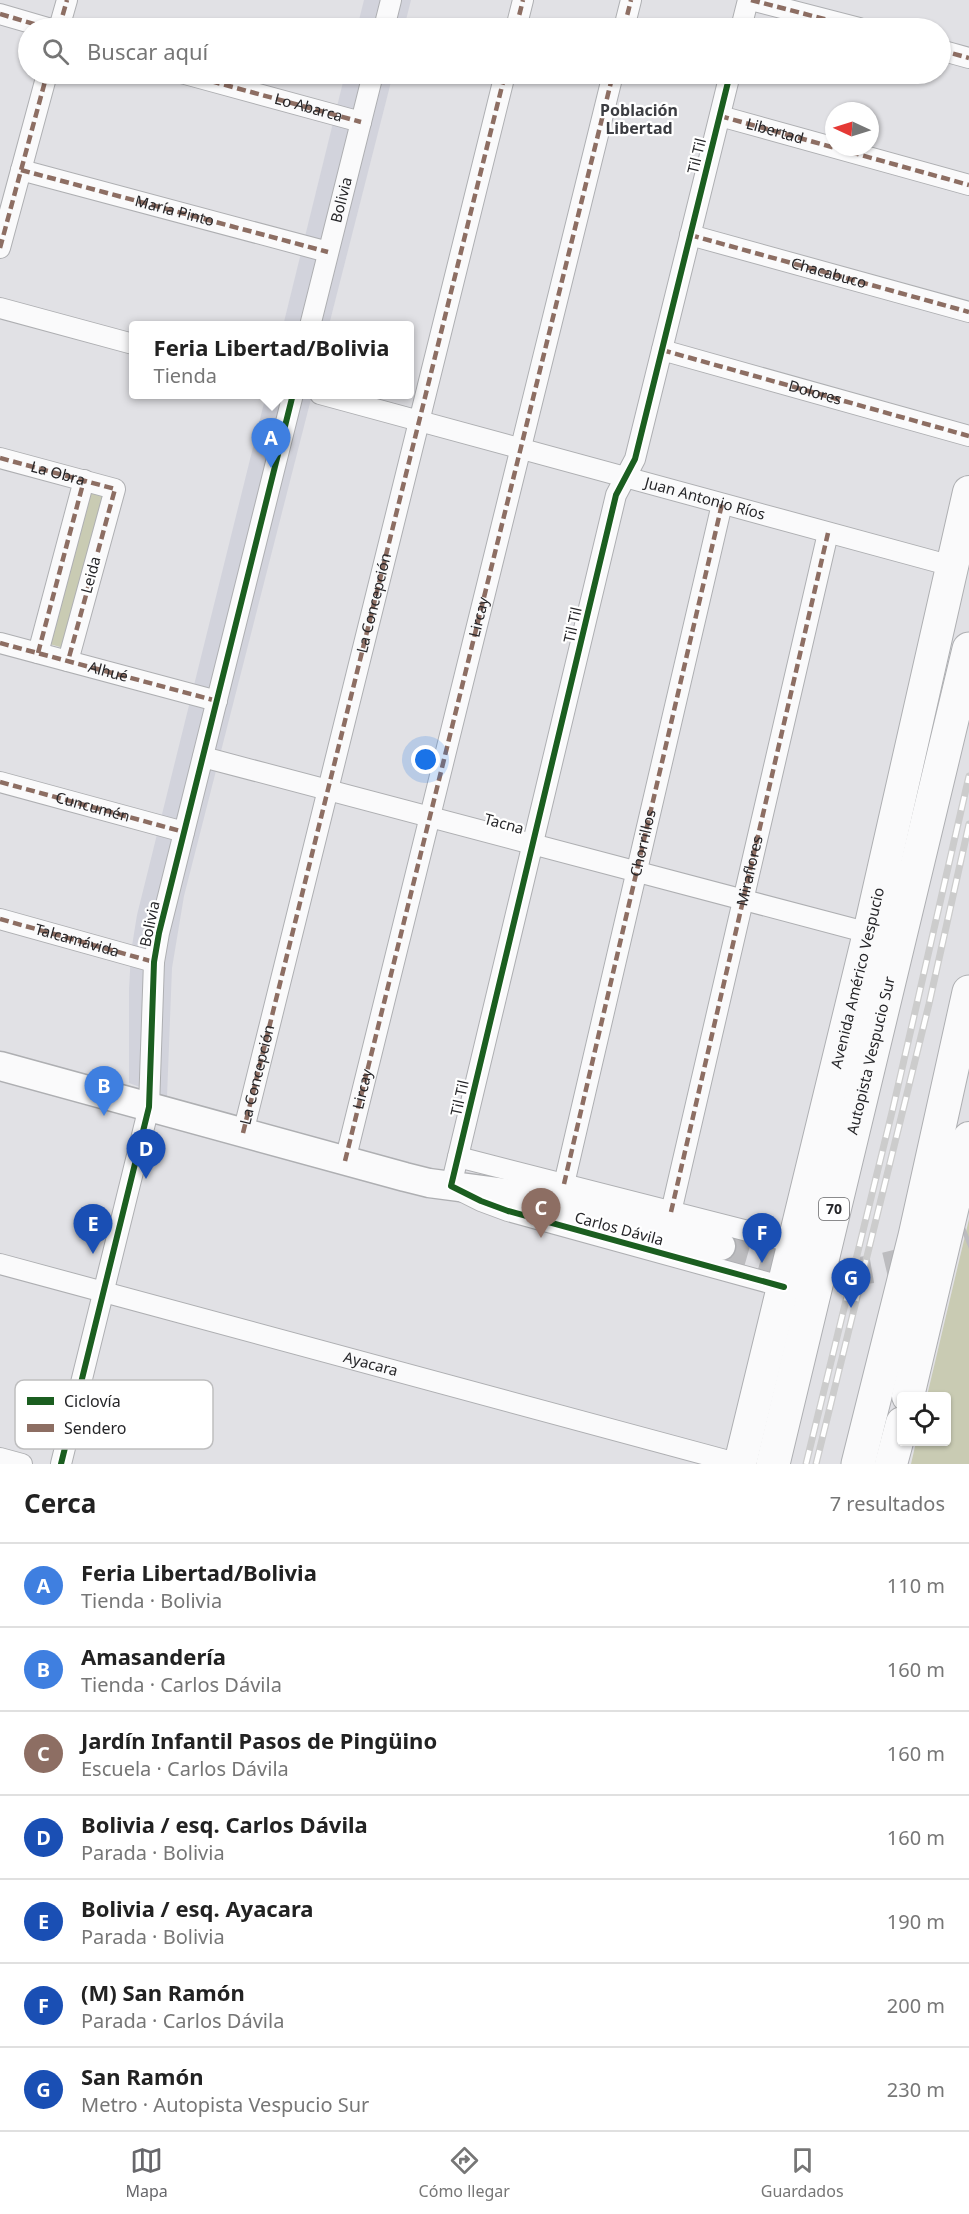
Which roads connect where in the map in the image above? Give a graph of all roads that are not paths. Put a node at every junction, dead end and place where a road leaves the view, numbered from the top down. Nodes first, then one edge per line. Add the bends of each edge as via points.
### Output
1 (67, 0) edge
2 (391, 0) edge
3 (523, 0) edge
4 (631, 0) edge
5 (750, 0) edge
6 (0, 14) edge
7 (62, 18) edge
8 (386, 18) edge
9 (518, 18) edge
10 (626, 18) edge
11 (744, 18) edge
12 (820, 18) edge
13 (18, 19) edge
14 (951, 53) edge
15 (969, 58) edge
16 (44, 84) edge
17 (221, 84) edge
18 (370, 84) edge
19 (503, 84) edge
20 (611, 84) edge
21 (728, 84) edge
22 (720, 116) junction
23 (360, 122) junction
24 (21, 170) junction
25 (969, 185) edge
26 (690, 235) junction
27 (0, 248) edge
28 (328, 252) junction
29 (0, 308) edge
30 (969, 312) edge
31 (311, 321) edge
32 (129, 343) edge
33 (662, 350) junction
34 (292, 399) edge
35 (338, 399) edge
36 (419, 422) junction
37 (969, 436) edge
38 (520, 449) junction
39 (0, 458) edge
40 (625, 477) junction
41 (84, 480) junction
42 (115, 489) joint
43 (969, 492) edge
44 (722, 504) junction
45 (828, 532) junction
46 (952, 566) junction
47 (0, 643) edge
48 (969, 649) edge
49 (38, 653) junction
50 (68, 662) junction
51 (217, 701) junction
52 (203, 757) junction
53 (0, 782) edge
54 (328, 790) junction
55 (430, 817) junction
56 (184, 832) junction
57 (533, 844) junction
58 (636, 872) junction
59 (743, 900) junction
60 (0, 919) edge
61 (869, 933) junction
62 (154, 962) junction
63 (969, 992) edge
64 (0, 1066) edge
65 (149, 1107) junction
66 (243, 1133) junction
67 (969, 1138) edge
68 (458, 1157) junction
69 (345, 1161) junction
70 (564, 1184) junction
71 (451, 1186) junction
72 (671, 1212) junction
73 (795, 1243) junction
74 (721, 1246) tunnel mouth
75 (0, 1264) edge
76 (784, 1287) junction
77 (104, 1292) junction
78 (82, 1380) edge
79 (909, 1392) edge
80 (897, 1442) edge
81 (65, 1449) edge
82 (0, 1458) edge
83 (22, 1464) edge
84 (61, 1464) edge
85 (740, 1464) edge
86 (773, 1464) edge
87 (858, 1464) edge
88 (891, 1464) edge

1 - 7 street
2 - 8 street
3 - 9 street
4 - 10 street
5 - 11 street
5 - 12 street
6 - 13 street
14 - 15 street
16 - 24 street
17 - 23 street, Lo Abarca
18 - 23 street, Bolivia
19 - 36 street, La Concepción
20 - 38 street, Lircay
21 - 22 street, Til Til
22 - 25 street, Libertad
22 - 26 street, Til Til
23 - 28 street, Bolivia
24 - 27 street
24 - 28 street, María Pinto
26 - 30 street, Chacabuco
26 - 33 street, Til Til
28 - 31 street, Bolivia
29 - 32 street
33 - 37 street, Dolores
33 - 40 street, Til Til via 635,459
34 - 51 street, Bolivia
35 - 36 street, Juan Antonio Ríos
36 - 38 street, Juan Antonio Ríos
36 - 54 street, La Concepción
38 - 40 street, Juan Antonio Ríos
38 - 55 street, Lircay
39 - 41 street, La Obra
40 - 44 street, Juan Antonio Ríos
40 - 57 street, Til Til via 616,495
41 - 42 street, La Obra
41 - 49 street, Leida
42 - 50 street, Leida
43 - 46 main road, Avenida Américo Vespucio
44 - 45 street, Juan Antonio Ríos
44 - 58 street, Chorrillos
45 - 46 street, Juan Antonio Ríos
45 - 59 street, Miraflores
46 - 61 main road, Avenida Américo Vespucio
47 - 49 street, Alhué
48 - 86 highway, Autopista Vespucio Sur / 70
49 - 50 street, Alhué
50 - 51 street, Alhué
51 - 52 street, Bolivia
52 - 54 street, Tacna
52 - 56 street, Bolivia
53 - 56 street, Cuncumén
54 - 55 street, Tacna
54 - 66 street, La Concepción
55 - 57 street, Tacna
55 - 69 street, Lircay
56 - 62 street, Bolivia
57 - 58 street, Tacna
57 - 68 street, Til Til
58 - 59 street, Tacna
58 - 70 street, Chorrillos
59 - 61 street, Tacna
59 - 72 street, Miraflores
60 - 62 street, Talcamávida
61 - 73 main road, Avenida Américo Vespucio
62 - 65 street, Bolivia
63 - 87 highway via 915,1236
64 - 65 street, Carlos Dávila
65 - 66 street, Carlos Dávila
65 - 77 street, Bolivia
66 - 69 street, Carlos Dávila
67 - 79 main road
68 - 70 street, Carlos Dávila
68 - 71 street, Til Til
69 - 71 street, Carlos Dávila
70 - 72 street, Carlos Dávila
71 - 74 street, Carlos Dávila via 529,1196
71 - 76 street, Carlos Dávila via 508,1211
72 - 73 street, Carlos Dávila
73 - 76 main road, Avenida Américo Vespucio
75 - 77 street, Ayacara
76 - 85 main road, Avenida Américo Vespucio
77 - 78 street, Bolivia
77 - 85 street, Ayacara
80 - 88 main road
81 - 84 street, Bolivia
82 - 83 street

